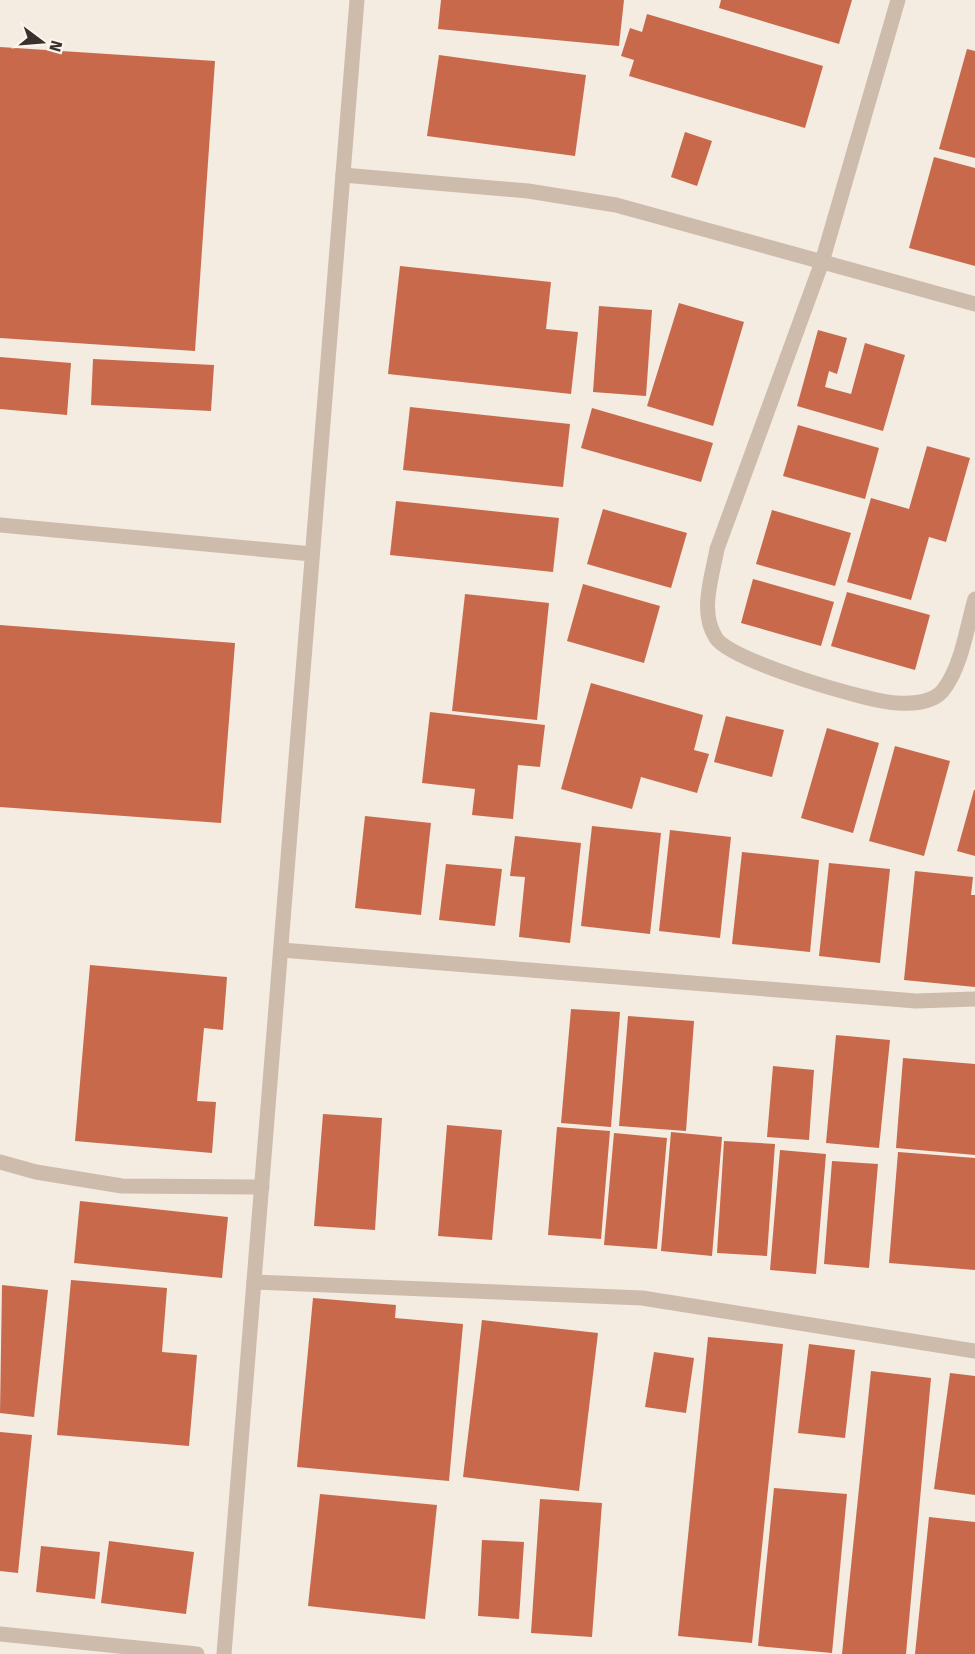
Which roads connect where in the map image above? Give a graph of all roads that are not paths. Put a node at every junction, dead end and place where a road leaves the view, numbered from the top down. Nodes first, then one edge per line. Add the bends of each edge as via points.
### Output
1 (357, 0) edge
2 (898, 0) edge
3 (343, 175) junction
4 (822, 261) junction
5 (975, 304) edge
6 (0, 525) edge
7 (312, 554) junction
8 (975, 598) edge
9 (281, 950) junction
10 (975, 999) edge
11 (0, 1162) edge
12 (262, 1187) junction
13 (254, 1282) junction
14 (975, 1351) edge
15 (0, 1635) edge
16 (197, 1654) edge
17 (224, 1654) edge

1 - 3 street
2 - 4 street
3 - 4 street via 528,191 616,205
3 - 7 street
4 - 5 street
4 - 8 street via 717,549 708,593 709,623 717,640 763,665 850,694 897,703 925,702 944,690
6 - 7 street
7 - 9 street
9 - 10 street via 916,1001
9 - 12 street
11 - 12 street via 36,1172 122,1185
12 - 13 street
13 - 14 street via 642,1298
13 - 17 street
15 - 16 street

